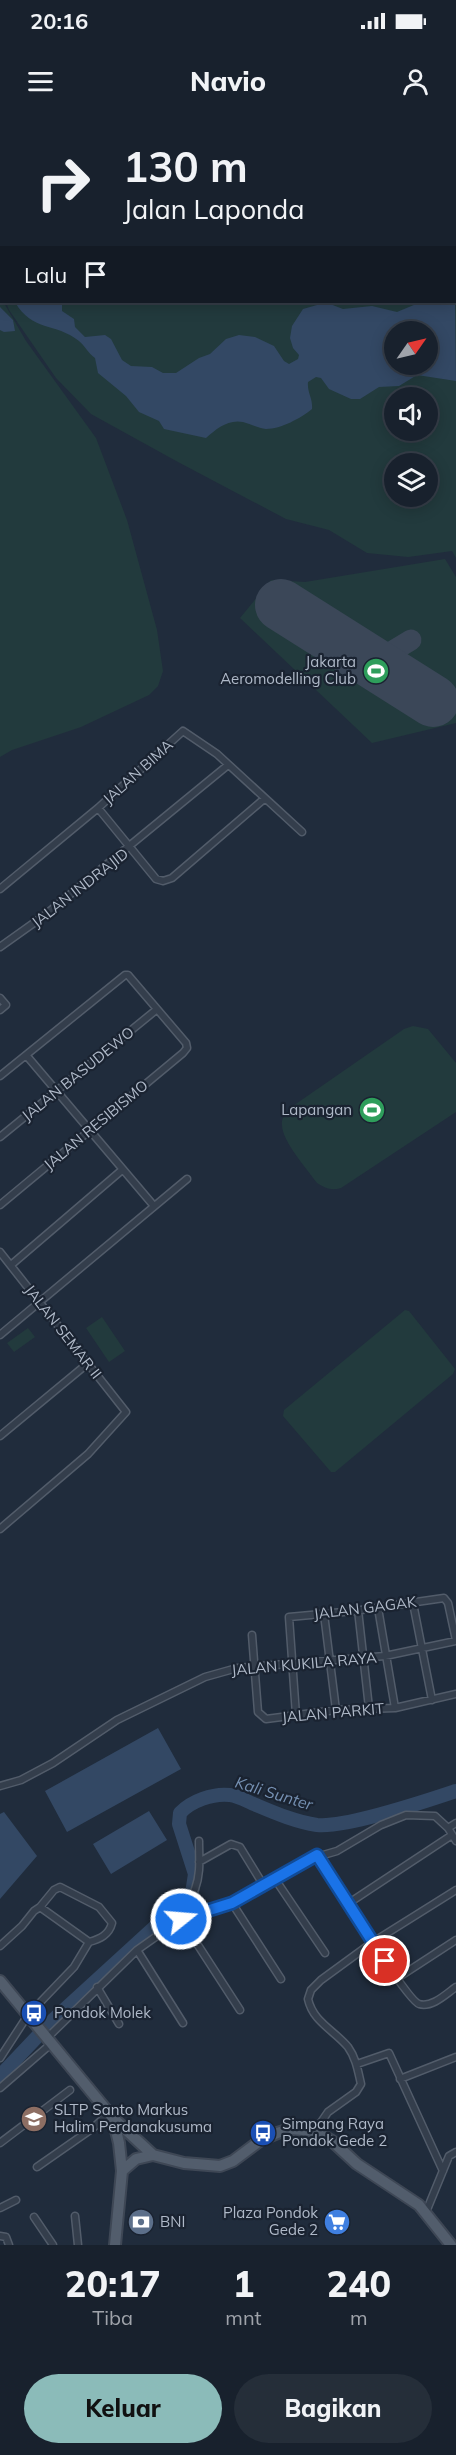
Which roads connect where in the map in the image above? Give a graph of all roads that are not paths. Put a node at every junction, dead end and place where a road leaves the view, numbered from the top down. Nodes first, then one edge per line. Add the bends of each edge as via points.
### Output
1 (228, 765) junction
2 (264, 799) junction
3 (98, 808) junction
4 (302, 832) dead end
5 (130, 846) junction
6 (0, 889) edge
7 (0, 947) edge
8 (0, 998) edge
9 (0, 1010) edge
10 (156, 1010) junction
11 (26, 1055) junction
12 (0, 1076) edge
13 (56, 1092) junction
14 (89, 1131) junction
15 (0, 1137) edge
16 (122, 1170) junction
17 (187, 1179) dead end
18 (0, 1205) edge
19 (154, 1206) junction
20 (0, 1252) edge
21 (11, 1265) junction
22 (39, 1304) junction
23 (0, 1335) edge
24 (87, 1364) junction
25 (0, 1436) edge
26 (1, 1526) edge
27 (412, 1603) junction
28 (378, 1608) junction
29 (358, 1611) junction
30 (324, 1614) junction
31 (252, 1635) dead end
32 (456, 1640) edge
33 (420, 1649) junction
34 (385, 1656) junction
35 (364, 1659) junction
36 (329, 1661) junction
37 (291, 1663) junction
38 (255, 1666) junction
39 (456, 1694) edge
40 (432, 1700) junction
41 (369, 1708) junction
42 (395, 1708) junction
43 (336, 1710) junction
44 (296, 1715) junction
45 (0, 1786) edge
46 (456, 1823) edge
47 (452, 1834) edge
48 (199, 1841) dead end
49 (317, 1855) junction
50 (200, 1862) junction
51 (275, 1879) junction
52 (264, 1886) junction
53 (456, 1890) edge
54 (232, 1903) junction
55 (349, 1903) junction
56 (40, 1907) junction
57 (181, 1919) junction
58 (456, 1940) edge
59 (89, 1942) junction
60 (373, 1942) junction
61 (0, 1946) edge
62 (137, 1950) junction
63 (325, 1953) dead end
64 (281, 1979) dead end
65 (396, 1979) junction
66 (0, 1981) edge
67 (97, 1987) junction
68 (456, 1987) edge
69 (240, 2010) dead end
70 (31, 2019) junction
71 (183, 2023) dead end
72 (119, 2024) dead end
73 (48, 2038) junction
74 (456, 2057) edge
75 (0, 2058) edge
76 (357, 2064) junction
77 (400, 2079) junction
78 (0, 2088) edge
79 (69, 2090) dead end
80 (111, 2116) junction
81 (315, 2131) junction
82 (0, 2143) edge
83 (456, 2152) edge
84 (153, 2155) junction
85 (37, 2167) dead end
86 (122, 2171) junction
87 (442, 2171) junction
88 (16, 2200) dead end
89 (0, 2208) edge
90 (426, 2212) junction
91 (75, 2216) dead end
92 (34, 2217) dead end
93 (0, 2236) edge
94 (9, 2245) edge
95 (53, 2245) edge
96 (78, 2245) edge
97 (115, 2245) edge
98 (451, 2245) edge

1 - 2 street, JALAN BIMA
1 - 3 street, JALAN BIMA via 183,731
1 - 5 street
2 - 4 street, JALAN BIMA
2 - 5 street, JALAN INDRAJID via 172,878 156,879
3 - 5 street
3 - 6 street, JALAN BIMA
5 - 7 street, JALAN INDRAJID
8 - 9 street via 6,1005
10 - 11 street via 125,975
10 - 13 street, JALAN BASUDEWO
10 - 14 street, JALAN RESIBISMO via 187,1048
11 - 12 street
11 - 13 street
13 - 14 street
13 - 15 street, JALAN BASUDEWO
14 - 16 street
14 - 18 street, JALAN RESIBISMO
16 - 19 street
16 - 21 street
17 - 19 street
19 - 22 street
20 - 21 street, JALAN SEMAR II
21 - 22 street, JALAN SEMAR II
22 - 23 street
22 - 24 street, JALAN SEMAR II
24 - 25 street
24 - 26 street, JALAN SEMAR II via 126,1412 88,1454
27 - 28 street, JALAN GAGAK
27 - 32 street, JALAN GAGAK via 447,1599
27 - 33 street
28 - 29 street, JALAN GAGAK
28 - 34 street
29 - 30 street, JALAN GAGAK
29 - 35 street
30 - 36 street
30 - 37 street, JALAN GAGAK via 288,1618
31 - 38 street
32 - 33 street, JALAN KUKILA RAYA
33 - 34 street, JALAN KUKILA RAYA
33 - 40 street
34 - 35 street, JALAN KUKILA RAYA
34 - 42 street
35 - 36 street, JALAN KUKILA RAYA
35 - 41 street
36 - 37 street, JALAN KUKILA RAYA
36 - 43 street
37 - 38 street, JALAN KUKILA RAYA
37 - 44 street
38 - 44 street, JALAN PARKIT via 260,1715 266,1719
38 - 45 street, JALAN KUKILA RAYA via 196,1681 117,1720 29,1776
39 - 40 street, JALAN PARKIT
40 - 42 street, JALAN PARKIT
41 - 42 street, JALAN PARKIT
41 - 43 street, JALAN PARKIT
43 - 44 street, JALAN PARKIT
46 - 47 street
47 - 49 street via 435,1816 406,1815 338,1851
47 - 55 street
48 - 50 street
49 - 51 street
49 - 55 street
50 - 52 street via 235,1844
50 - 57 street via 195,1891
51 - 52 street
51 - 63 street
52 - 54 street
53 - 60 street
54 - 57 street
54 - 64 street
55 - 60 street
56 - 59 street
56 - 59 street via 60,1887 99,1908 112,1923 103,1936
56 - 61 street
57 - 62 street
57 - 69 street
58 - 65 street
59 - 70 street via 74,1967
60 - 65 street
60 - 76 street via 321,1980 308,1999 315,2016 346,2045
62 - 67 street
62 - 71 street
65 - 68 street via 419,2004 431,2003
66 - 70 main road
67 - 72 street
67 - 73 street
70 - 73 main road
70 - 75 street
73 - 78 street
73 - 80 main road
74 - 77 street
76 - 77 street via 389,2054
76 - 81 street via 360,2088 328,2112
77 - 87 street
79 - 82 street
80 - 84 main road
80 - 85 street
80 - 86 main road
81 - 84 main road via 280,2132 220,2166
81 - 90 main road
83 - 87 street via 449,2156
84 - 86 main road via 136,2159
86 - 97 main road
87 - 90 street
88 - 89 street
90 - 98 main road
91 - 96 street
92 - 95 street
93 - 94 street via 6,2237

